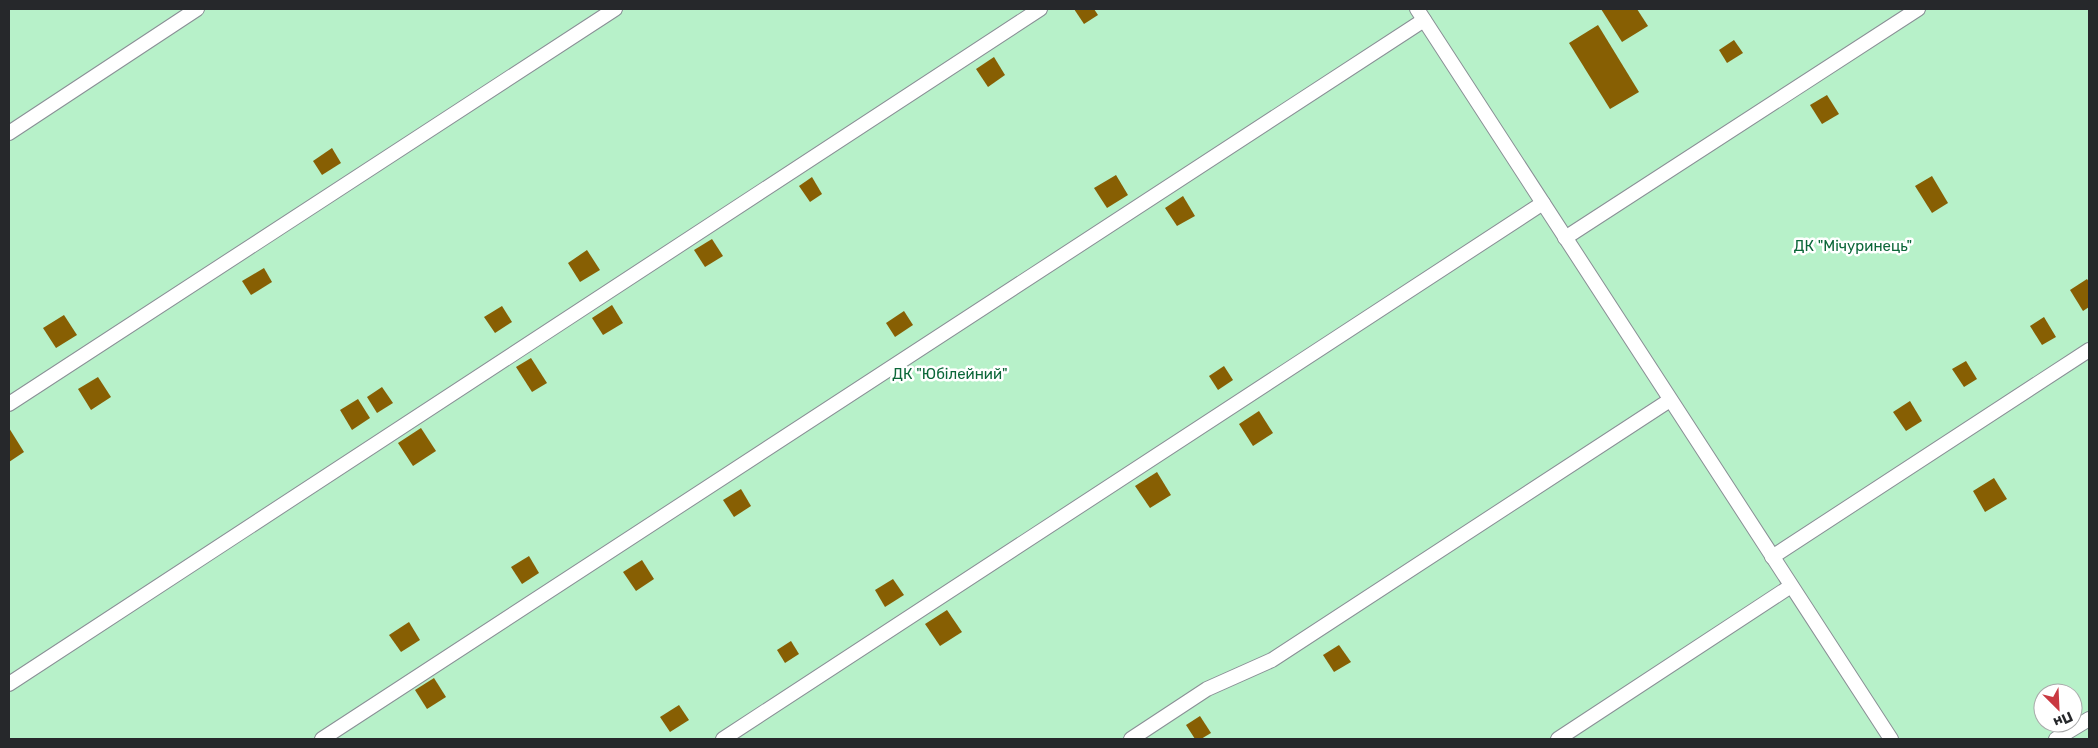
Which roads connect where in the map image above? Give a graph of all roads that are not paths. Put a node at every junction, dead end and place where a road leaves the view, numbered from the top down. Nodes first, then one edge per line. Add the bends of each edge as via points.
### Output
1 (197, 9) edge
2 (615, 9) edge
3 (1040, 9) edge
4 (1918, 9) edge
5 (1420, 15) edge
6 (9, 133) edge
7 (1543, 203) junction
8 (1565, 238) junction
9 (2089, 350) edge
10 (1670, 400) junction
11 (9, 404) edge
12 (1772, 557) junction
13 (1792, 586) junction
14 (9, 684) edge
15 (2089, 719) edge
16 (322, 739) edge
17 (723, 739) edge
18 (1131, 739) edge
19 (1558, 739) edge
20 (1891, 739) edge
21 (2056, 739) edge

1 - 6 lane
2 - 11 lane
3 - 14 lane
4 - 8 lane
5 - 7 lane
5 - 16 lane
7 - 8 lane
7 - 17 lane
8 - 10 lane
9 - 12 lane
10 - 12 lane
10 - 18 lane via 1272,660 1207,689
12 - 13 lane
13 - 19 lane
13 - 20 lane
15 - 21 lane

